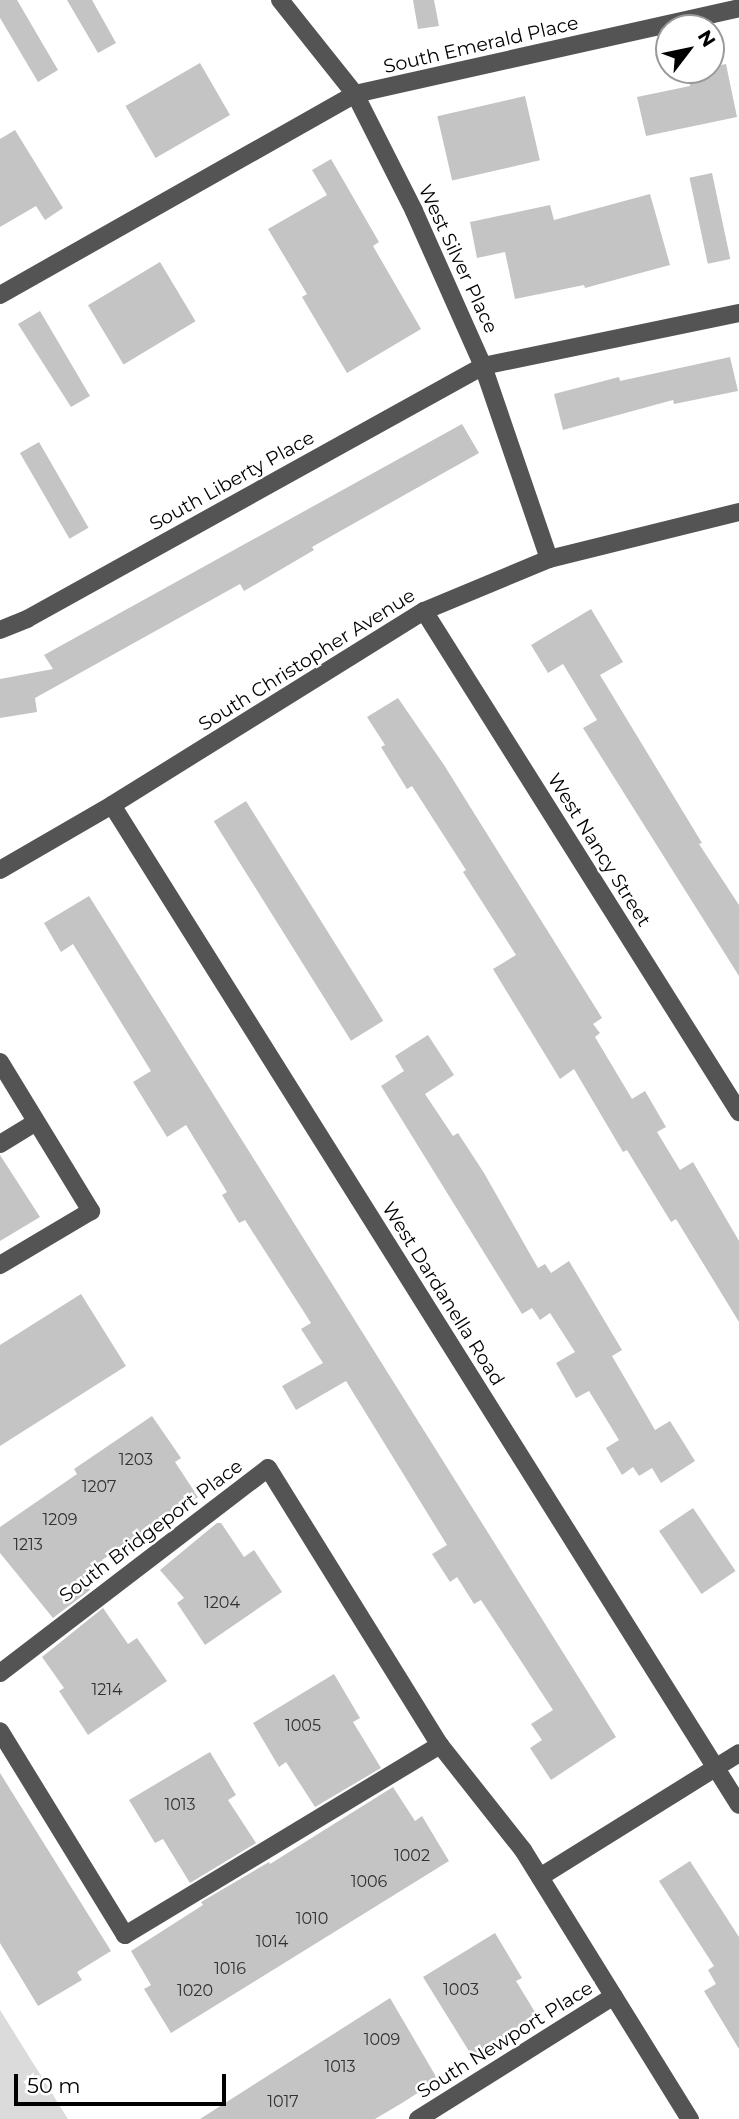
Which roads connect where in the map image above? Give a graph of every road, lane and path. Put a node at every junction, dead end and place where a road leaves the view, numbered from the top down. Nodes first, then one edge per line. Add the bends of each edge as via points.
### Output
1 (280, 0) edge
2 (739, 8) edge
3 (355, 94) junction
4 (0, 295) edge
5 (739, 313) edge
6 (484, 366) junction
7 (739, 512) edge
8 (549, 559) junction
9 (424, 611) junction
10 (0, 630) edge
11 (112, 805) junction
12 (0, 870) edge
13 (0, 1062) edge
14 (739, 1112) edge
15 (36, 1122) junction
16 (0, 1144) edge
17 (0, 1265) edge
18 (0, 1673) edge
19 (0, 1731) edge
20 (440, 1745) junction
21 (739, 1754) edge
22 (716, 1768) junction
23 (739, 1805) edge
24 (540, 1877) junction
25 (614, 1996) junction
26 (418, 2119) edge
27 (690, 2119) edge

1 - 3 street, West Silver Place
2 - 3 street, South Emerald Place
3 - 4 street
3 - 6 street, West Silver Place
5 - 6 street, South Liberty Place
6 - 8 street, West Silver Place
6 - 10 street, South Liberty Place
7 - 8 street, South Christopher Avenue
8 - 9 street, South Christopher Avenue
9 - 11 street, South Christopher Avenue
9 - 14 street, West Nancy Street
11 - 12 street, South Christopher Avenue
11 - 22 street, West Dardanella Road
13 - 15 street
15 - 16 street
15 - 17 street via 91,1211
18 - 20 street, South Bridgeport Place via 268,1468
19 - 20 street via 125,1935
20 - 24 street, South Bridgeport Place
21 - 22 street
22 - 23 street, West Dardanella Road
22 - 24 street
24 - 25 street, South Newport Place
25 - 26 street, South Newport Place
25 - 27 street, South Newport Place

